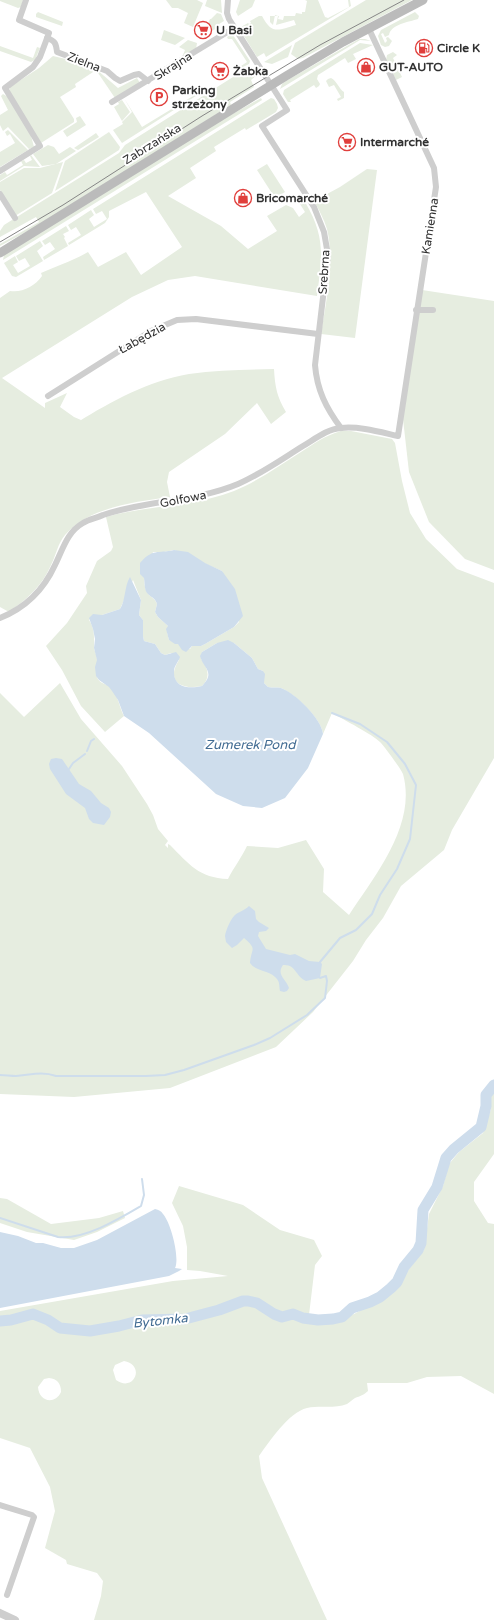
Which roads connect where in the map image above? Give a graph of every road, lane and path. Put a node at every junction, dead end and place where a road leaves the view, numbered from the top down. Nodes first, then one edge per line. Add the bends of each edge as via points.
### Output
1 (26, 0) edge
2 (228, 0) edge
3 (423, 0) edge
4 (234, 28) junction
5 (369, 29) junction
6 (47, 38) junction
7 (148, 81) junction
8 (271, 85) junction
9 (112, 102) dead end
10 (0, 171) edge
11 (0, 194) edge
12 (15, 218) dead end
13 (0, 253) edge
14 (416, 310) junction
15 (433, 310) dead end
16 (318, 334) junction
17 (48, 396) dead end
18 (341, 428) junction
19 (398, 436) joint
20 (0, 618) edge
21 (0, 1506) edge
22 (7, 1595) dead end
23 (0, 1613) edge
24 (14, 1620) edge

1 - 6 street via 19,20 49,33
2 - 4 street via 227,13
3 - 5 main road, Zabrzańska
4 - 7 street, Skrajna
4 - 8 street
5 - 8 main road, Zabrzańska
5 - 14 street, Kamienna via 436,176
6 - 7 street, Zielna via 54,41 57,52 108,71 115,78 120,80 139,74
6 - 10 street via 33,67 5,88 40,146
7 - 9 street, Skrajna
8 - 13 main road, Zabrzańska
8 - 16 street, Srebrna via 287,110 262,126 314,207 324,232 328,255
11 - 12 street
14 - 15 street
14 - 19 street, Kamienna
16 - 17 street, Łabędzia via 196,318 177,320 151,331
16 - 18 street, Srebrna via 314,365 316,382 331,414
18 - 19 street, Golfowa
18 - 20 street, Golfowa via 325,432 260,473 233,486 201,496 117,510 83,522 64,542 55,566 41,588 24,605
21 - 22 street via 34,1517
23 - 24 street

